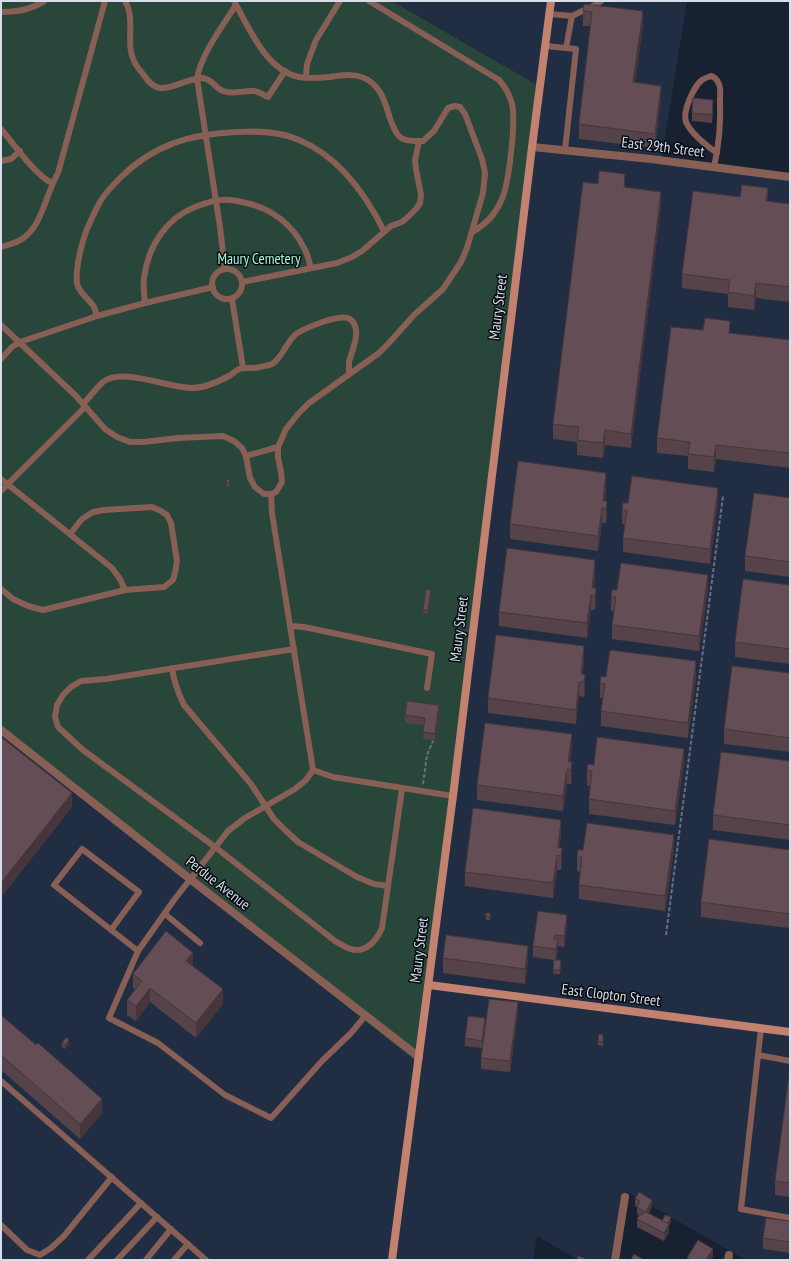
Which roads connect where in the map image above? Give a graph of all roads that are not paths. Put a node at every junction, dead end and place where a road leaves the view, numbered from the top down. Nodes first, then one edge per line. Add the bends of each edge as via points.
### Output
1 (44, 1) edge
2 (105, 1) edge
3 (125, 1) edge
4 (340, 1) edge
5 (369, 1) edge
6 (551, 1) edge
7 (601, 1) edge
8 (234, 3) edge
9 (1, 12) edge
10 (550, 14) junction
11 (572, 16) junction
12 (545, 46) junction
13 (566, 48) junction
14 (285, 71) junction
15 (306, 77) junction
16 (197, 79) junction
17 (1, 128) edge
18 (205, 134) junction
19 (419, 141) junction
20 (532, 147) junction
21 (565, 150) junction
22 (20, 151) junction
23 (717, 153) junction
24 (1, 161) edge
25 (714, 167) junction
26 (790, 177) edge
27 (52, 183) junction
28 (216, 200) junction
29 (384, 231) junction
30 (472, 232) junction
31 (1, 247) edge
32 (311, 268) junction
33 (225, 269) junction
34 (242, 282) junction
35 (213, 287) junction
36 (232, 298) junction
37 (145, 302) junction
38 (97, 316) junction
39 (1, 325) edge
40 (20, 342) junction
41 (1, 359) edge
42 (243, 368) junction
43 (349, 374) junction
44 (84, 406) junction
45 (278, 447) junction
46 (246, 456) junction
47 (1, 479) edge
48 (8, 484) junction
49 (1, 491) edge
50 (271, 494) junction
51 (70, 534) junction
52 (1, 589) edge
53 (125, 590) junction
54 (290, 626) junction
55 (294, 650) junction
56 (172, 668) junction
57 (427, 688) dead end
58 (1, 730) edge
59 (313, 770) junction
60 (402, 788) junction
61 (453, 796) junction
62 (266, 806) junction
63 (215, 847) junction
64 (190, 879) junction
65 (388, 886) junction
66 (165, 914) junction
67 (111, 930) junction
68 (200, 943) dead end
69 (138, 951) junction
70 (429, 985) junction
71 (366, 1015) junction
72 (761, 1028) junction
73 (790, 1032) edge
74 (758, 1056) junction
75 (419, 1057) junction
76 (790, 1061) edge
77 (1, 1081) edge
78 (112, 1177) junction
79 (625, 1197) dead end
80 (141, 1202) junction
81 (157, 1217) junction
82 (790, 1218) edge
83 (1, 1226) edge
84 (171, 1229) junction
85 (188, 1244) junction
86 (88, 1260) edge
87 (117, 1260) edge
88 (146, 1260) edge
89 (174, 1260) edge
90 (206, 1260) edge
91 (392, 1260) edge
92 (616, 1260) edge

1 - 9 lane via 24,10
2 - 27 lane via 58,173
3 - 16 lane via 129,12 131,54 150,84 161,88
4 - 15 lane via 316,40 307,64
5 - 30 lane via 499,80 509,95 513,117 510,161 502,200 496,211 480,228
6 - 10 street, Maury Street
7 - 11 lane
8 - 14 lane via 259,46 280,69
8 - 16 lane via 203,58
10 - 11 lane
10 - 12 street, Maury Street
11 - 13 lane
12 - 13 lane
12 - 20 street, Maury Street
13 - 21 lane via 576,49
14 - 15 lane
14 - 16 lane via 268,97 256,91 223,91 209,80
15 - 19 lane via 346,75 366,78 382,94 398,136 406,140
16 - 18 lane
17 - 22 lane
18 - 28 lane
18 - 29 lane via 261,131 299,140 324,155 351,180
18 - 38 lane via 162,147 130,168 100,201 82,242 77,284 94,307
19 - 29 lane via 415,160 420,203 402,222
19 - 30 lane via 423,141 434,131 448,108 455,106 465,114 485,173 483,193
20 - 21 street, East 29th Street
20 - 61 street, Maury Street
21 - 25 street, East 29th Street
22 - 24 lane via 11,159
22 - 27 lane via 45,180
23 - 23 lane via 721,121 720,85 710,76 697,85 689,99 685,118 691,129
23 - 25 lane
25 - 26 street, East 29th Street
27 - 31 lane via 37,223 30,233 22,240
28 - 32 lane via 248,203 278,216 299,239
28 - 33 lane
28 - 37 lane via 183,213 161,234 151,251 145,271
29 - 32 lane via 352,257
30 - 43 lane via 461,262 443,289 414,315 379,353
32 - 34 lane
33 - 34 lane via 235,270
33 - 35 lane via 220,270 214,277
34 - 36 lane via 240,292
35 - 36 lane via 218,296
35 - 37 lane
36 - 42 lane
37 - 38 lane
38 - 40 lane
39 - 40 lane
40 - 41 lane
40 - 44 lane
42 - 43 lane via 258,368 272,364 297,334 330,319 343,317 350,320 356,332
42 - 44 lane via 209,385 193,388 177,387 130,376 110,378 104,381
43 - 45 lane via 298,414 286,429
44 - 46 lane via 105,428 130,442 223,436 234,441
44 - 48 lane
45 - 46 lane
45 - 50 lane via 282,482 276,492
46 - 50 lane via 250,478 255,487 264,494
47 - 48 lane
48 - 49 lane
48 - 51 lane
50 - 54 lane
51 - 53 lane via 112,568
51 - 53 lane via 82,519 93,512 152,507 167,515 171,523 176,561 173,580 164,587
52 - 53 lane via 13,599 43,610
54 - 55 lane
54 - 57 lane via 432,654
55 - 56 lane
55 - 59 lane
56 - 62 lane via 178,694 184,705 252,784
56 - 63 lane via 80,681 63,695 57,705 55,717 58,727 83,750
58 - 64 street, Perdue Avenue
59 - 60 lane via 333,777
59 - 62 lane via 295,789
60 - 61 lane
60 - 65 lane
61 - 70 street, Maury Street
62 - 63 lane via 228,831
62 - 65 lane via 274,819 298,842 357,877
63 - 64 lane
63 - 65 lane via 335,941 356,950 364,948 378,938 382,928
64 - 66 lane
64 - 71 street, Perdue Avenue
66 - 68 lane
66 - 69 lane
67 - 67 lane via 54,885 82,849 140,892
67 - 69 lane
69 - 71 lane via 109,1018 158,1043 225,1095 271,1118
70 - 72 street, East Clopton Street
70 - 75 street, Maury Street
71 - 75 street, Perdue Avenue
72 - 73 street, East Clopton Street
72 - 74 lane
74 - 76 lane
74 - 82 lane via 741,1209
75 - 91 street, Maury Street
77 - 78 lane
78 - 80 lane
78 - 83 lane via 64,1236 40,1255 27,1250
79 - 92 street
80 - 81 lane
80 - 86 lane
81 - 84 lane
81 - 87 lane
84 - 85 lane
84 - 88 lane
85 - 89 lane
85 - 90 lane

